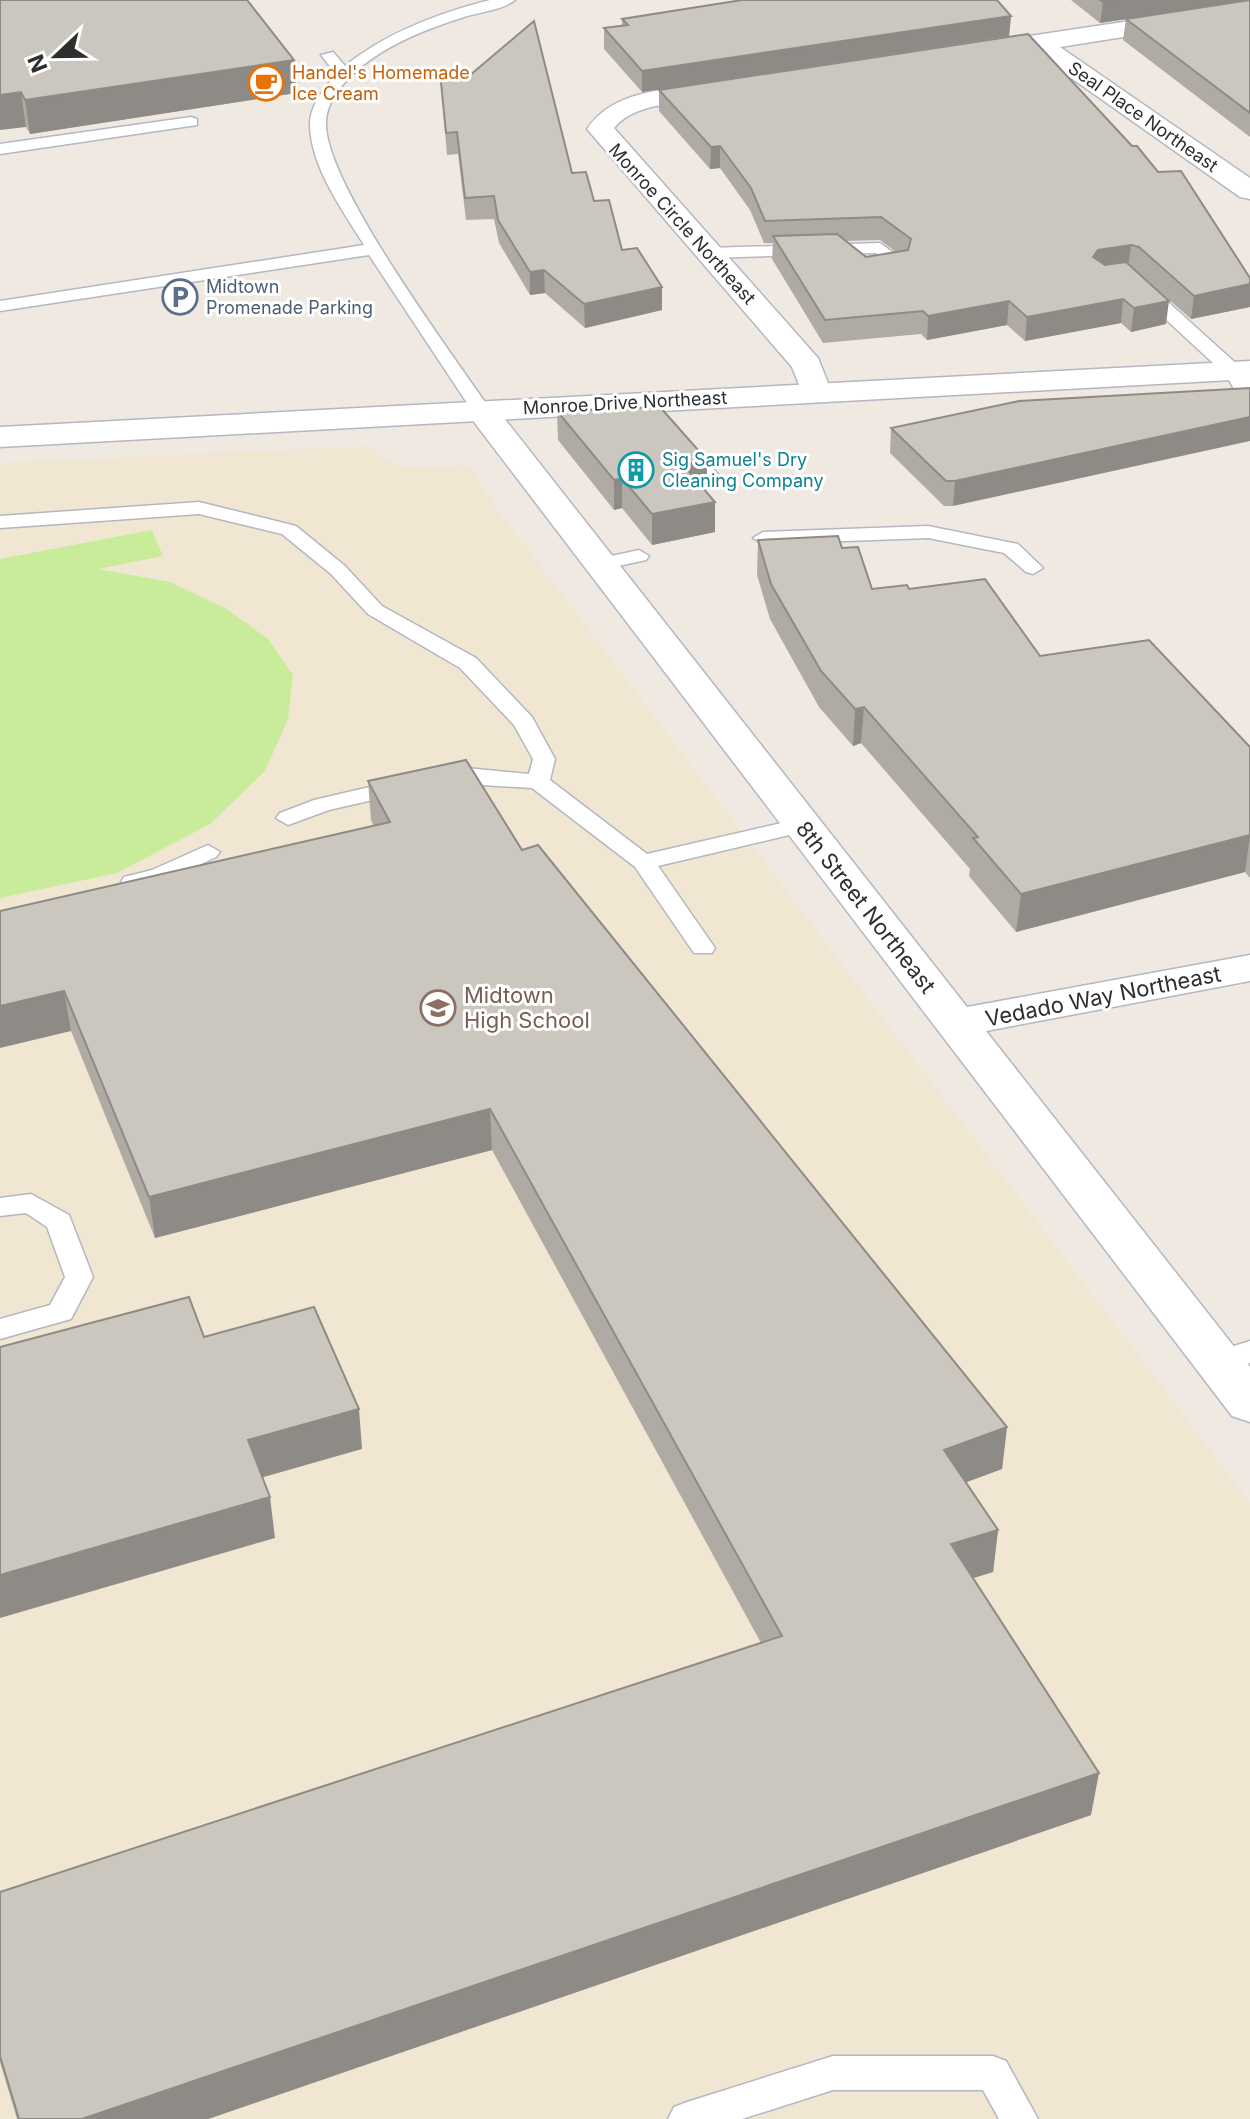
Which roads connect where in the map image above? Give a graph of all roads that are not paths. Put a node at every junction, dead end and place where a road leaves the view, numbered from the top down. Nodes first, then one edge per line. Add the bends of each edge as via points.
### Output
1 (508, 0) edge
2 (1250, 10) edge
3 (1037, 42) junction
4 (958, 54) edge
5 (328, 55) dead end
6 (345, 75) junction
7 (737, 88) edge
8 (191, 122) dead end
9 (0, 149) edge
10 (1250, 191) edge
11 (840, 248) junction
12 (374, 249) junction
13 (707, 253) junction
14 (276, 254) junction
15 (856, 264) edge
16 (876, 270) edge
17 (1140, 274) edge
18 (289, 280) dead end
19 (0, 306) edge
20 (1243, 376) edge
21 (816, 393) junction
22 (482, 411) junction
23 (658, 418) junction
24 (0, 437) edge
25 (716, 484) dead end
26 (0, 522) edge
27 (763, 538) edge
28 (1033, 568) dead end
29 (538, 782) junction
30 (288, 818) dead end
31 (803, 825) junction
32 (208, 852) dead end
33 (643, 862) junction
34 (133, 882) edge
35 (703, 948) dead end
36 (1250, 968) edge
37 (956, 1023) junction
38 (0, 1207) edge
39 (0, 1329) edge
40 (1234, 1357) edge
41 (1250, 1403) edge
42 (687, 2119) edge
43 (1019, 2119) edge

1 - 6 lane via 418,28 368,54
2 - 3 street
3 - 4 street
3 - 10 street, Seal Place Northeast
5 - 6 lane
6 - 12 lane via 333,85 318,121 325,158
7 - 13 street, Monroe Circle Northeast via 620,108 600,129
8 - 9 lane
11 - 13 lane
11 - 15 lane
11 - 16 lane via 880,248 900,266
12 - 14 lane
12 - 22 lane
13 - 21 street, Monroe Circle Northeast via 807,365
14 - 18 lane
14 - 19 lane via 176,277
17 - 20 lane via 1128,276
20 - 21 street, Monroe Drive Northeast
21 - 23 street, Monroe Drive Northeast
22 - 23 street, Monroe Drive Northeast
22 - 24 street, Monroe Drive Northeast
22 - 31 street, 8th Street Northeast via 620,560
23 - 25 lane
26 - 29 lane via 199,508 289,530 338,570 375,610 468,663 524,722 544,759
27 - 28 lane via 928,532 1011,548
29 - 30 lane via 456,774
29 - 33 lane
31 - 33 lane
31 - 37 street, 8th Street Northeast
32 - 34 lane
33 - 35 lane
36 - 37 street, Vedado Way Northeast
37 - 40 street, 8th Street Northeast
38 - 39 lane via 31,1203 59,1222 79,1277 61,1312
40 - 41 street, 8th Street Northeast
42 - 43 lane via 833,2073 993,2073

